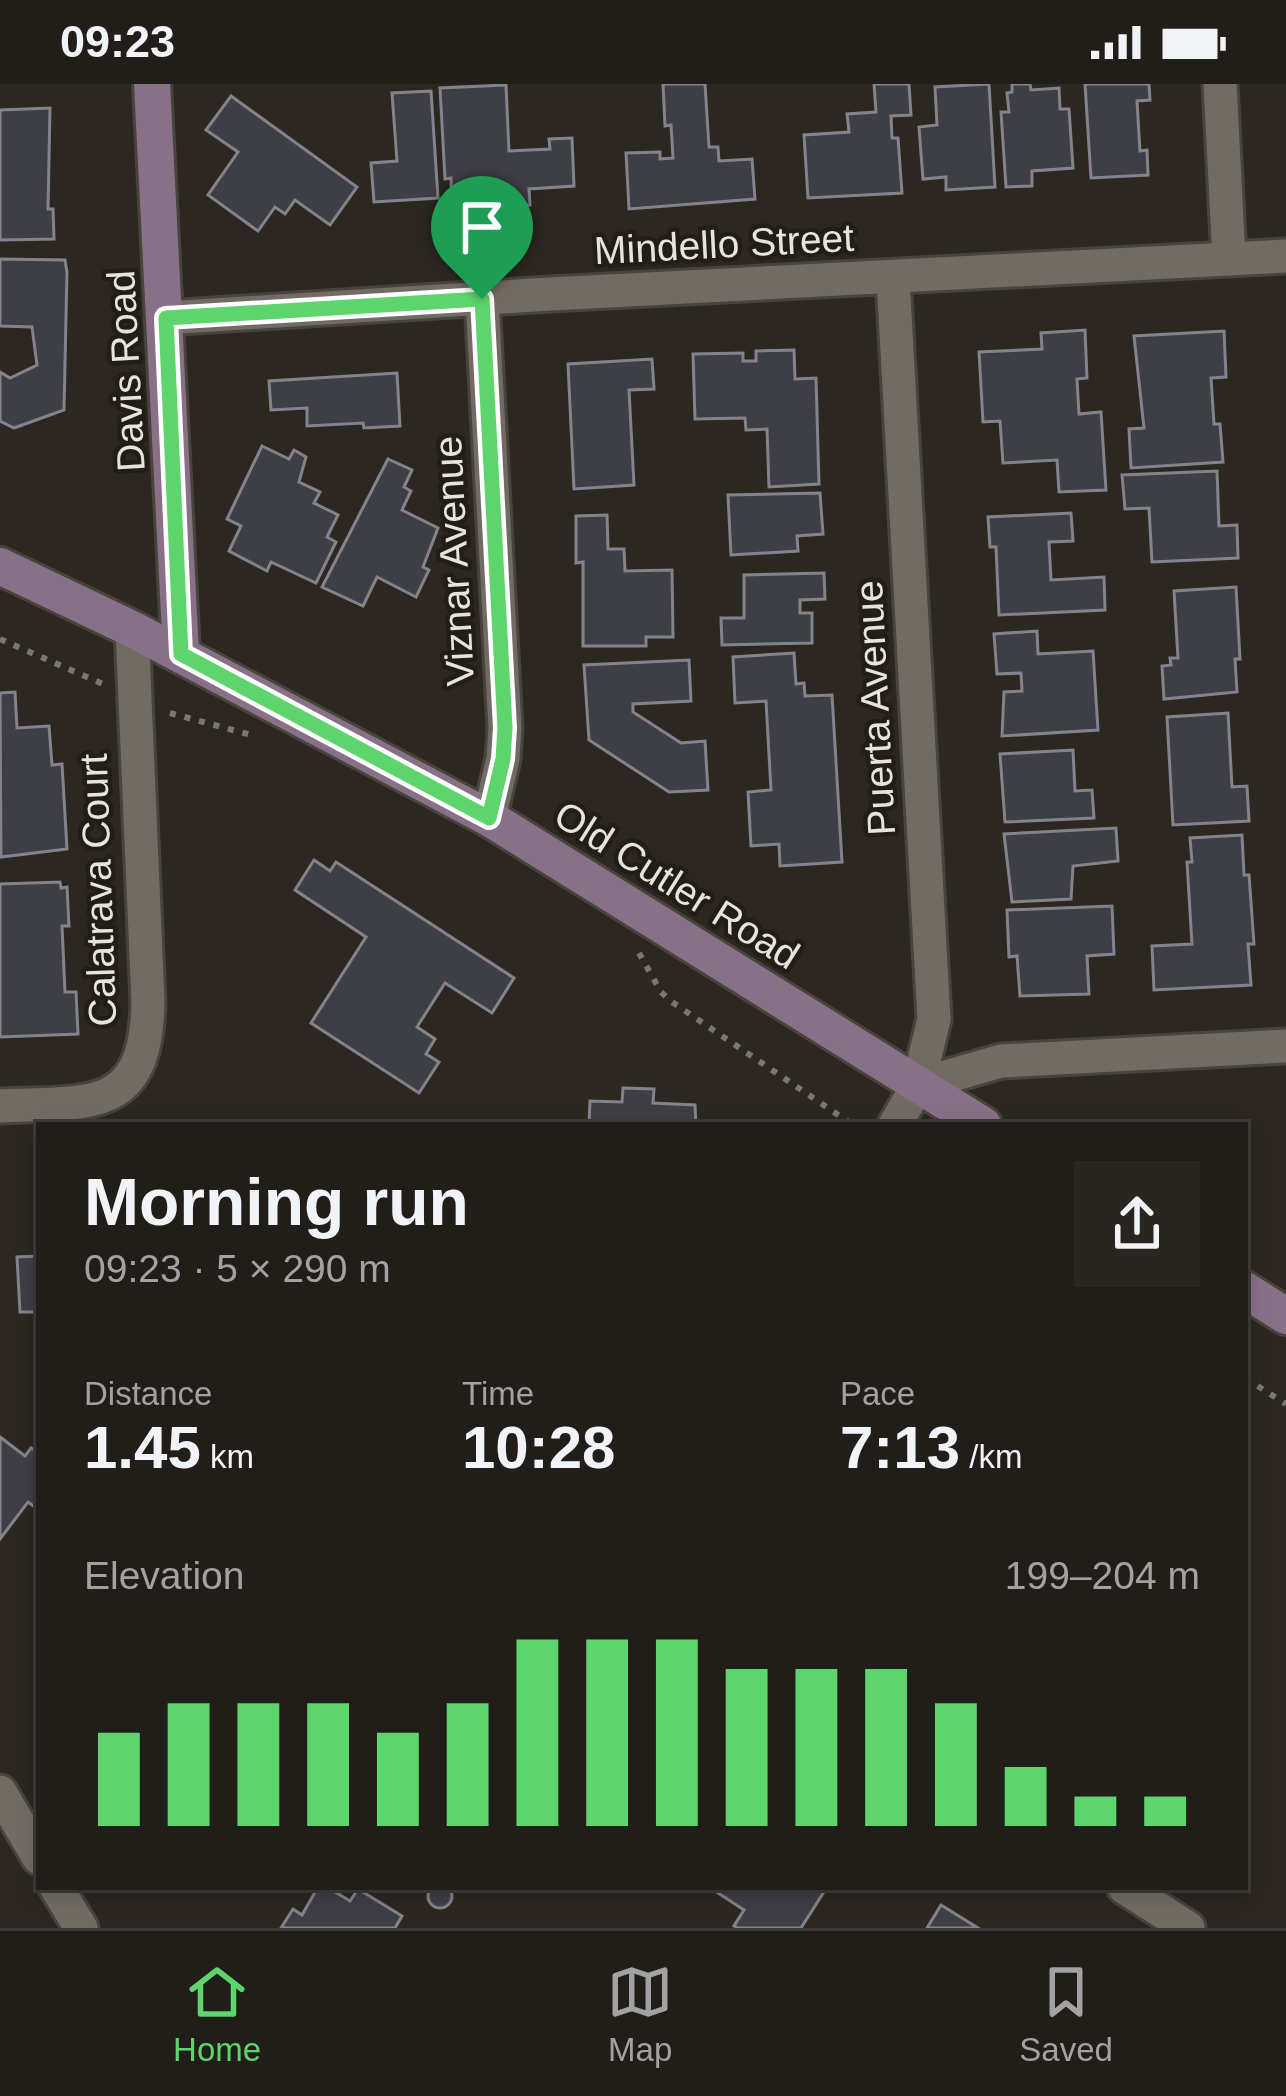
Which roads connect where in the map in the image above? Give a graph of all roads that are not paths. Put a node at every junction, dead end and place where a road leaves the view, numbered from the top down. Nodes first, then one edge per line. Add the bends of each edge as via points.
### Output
1 (152, 84) edge
2 (1220, 84) edge
3 (1286, 256) edge
4 (1229, 259) junction
5 (893, 278) junction
6 (482, 299) junction
7 (166, 318) junction
8 (0, 566) edge
9 (132, 629) junction
10 (181, 654) junction
11 (489, 818) junction
12 (1286, 1046) edge
13 (918, 1084) junction
14 (0, 1106) edge
15 (897, 1122) edge
16 (977, 1122) edge
17 (1248, 1292) edge
18 (1286, 1316) edge
19 (0, 1792) edge
20 (36, 1853) edge
21 (58, 1890) edge
22 (1129, 1890) edge
23 (81, 1928) edge
24 (1188, 1928) edge

1 - 7 main road, Davis Road
2 - 4 street
3 - 4 street, Mindello Street
4 - 5 street, Mindello Street
5 - 6 street, Mindello Street
5 - 13 street, Puerta Avenue via 934,1019
6 - 7 street, Mindello Street
6 - 11 street, Viznar Avenue via 505,728
7 - 10 main road, Davis Road
8 - 9 main road, Old Cutler Road
9 - 10 main road, Old Cutler Road
9 - 14 street, Calatrava Court via 148,1002 142,1059 127,1083 102,1098
10 - 11 main road, Old Cutler Road
11 - 13 main road, Old Cutler Road
12 - 13 street via 1001,1061
13 - 15 street, Puerta Avenue
13 - 16 main road, Old Cutler Road
17 - 18 main road
19 - 20 street
21 - 23 street
22 - 24 street

